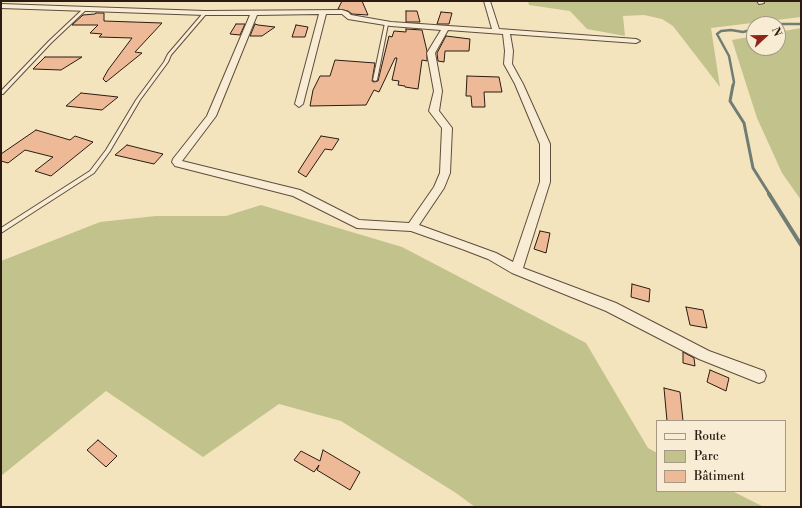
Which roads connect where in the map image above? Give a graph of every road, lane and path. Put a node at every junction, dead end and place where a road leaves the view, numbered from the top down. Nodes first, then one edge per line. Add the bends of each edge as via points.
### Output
1 (487, 1) edge
2 (1, 6) edge
3 (85, 9) junction
4 (255, 12) junction
5 (323, 12) junction
6 (206, 13) junction
7 (386, 24) junction
8 (446, 28) junction
9 (501, 32) junction
10 (636, 41) dead end
11 (375, 80) dead end
12 (1, 93) edge
13 (299, 104) dead end
14 (412, 227) junction
15 (1, 231) edge
16 (516, 270) junction
17 (759, 376) dead end

1 - 9 street
2 - 3 street
3 - 6 street
3 - 12 lane
4 - 5 street
4 - 6 street via 226,9
4 - 14 street via 211,116 177,162 296,193 357,224
5 - 7 street via 337,9 346,13 348,17
5 - 13 street
6 - 15 lane via 169,55 92,172
7 - 8 street
7 - 11 lane
8 - 9 street
8 - 14 street via 431,53 438,91 434,111 447,128 445,173 439,188
9 - 10 street
9 - 16 street via 509,51 508,64 520,84 545,144 545,182
14 - 16 street via 492,256
16 - 17 street via 611,307 704,355

